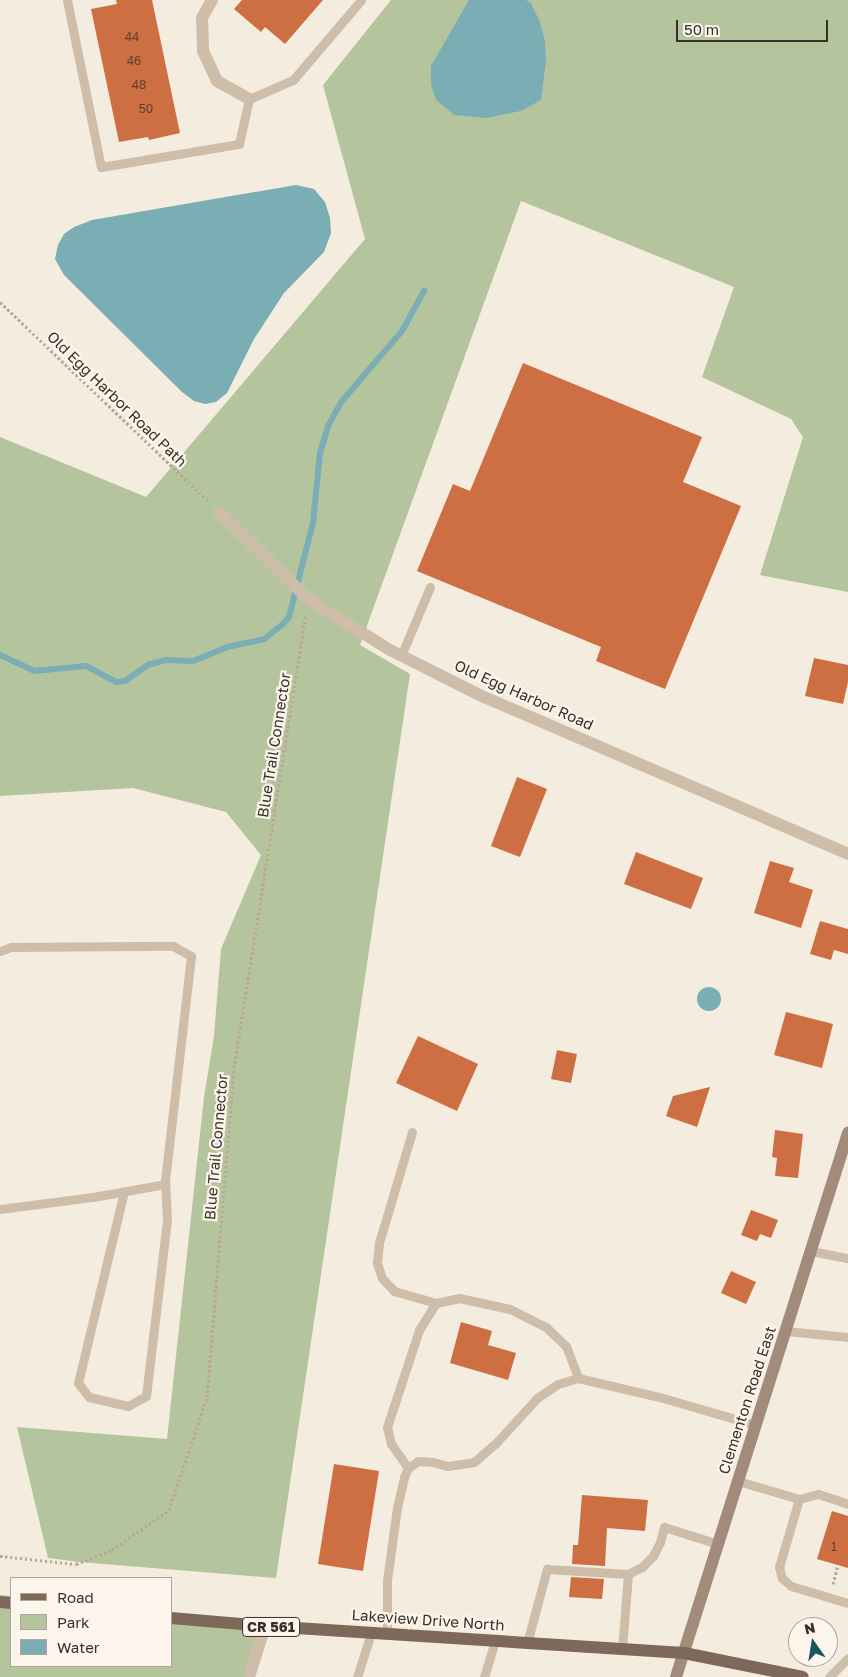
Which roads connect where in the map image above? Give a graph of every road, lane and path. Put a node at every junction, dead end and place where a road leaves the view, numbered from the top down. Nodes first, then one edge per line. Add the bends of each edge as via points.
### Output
1 (67, 0) edge
2 (212, 0) edge
3 (361, 0) edge
4 (249, 100) junction
5 (0, 302) edge
6 (219, 512) joint
7 (430, 587) dead end
8 (308, 599) junction
9 (401, 656) junction
10 (848, 854) edge
11 (0, 951) edge
12 (412, 1132) dead end
13 (848, 1133) edge
14 (165, 1184) junction
15 (124, 1191) junction
16 (0, 1209) edge
17 (811, 1252) junction
18 (848, 1258) edge
19 (436, 1303) junction
20 (786, 1331) junction
21 (848, 1337) edge
22 (578, 1378) junction
23 (756, 1425) junction
24 (408, 1468) junction
25 (738, 1481) junction
26 (799, 1499) junction
27 (848, 1504) edge
28 (718, 1544) junction
29 (0, 1556) edge
30 (838, 1565) dead end
31 (628, 1574) junction
32 (828, 1597) junction
33 (848, 1603) edge
34 (172, 1618) edge
35 (265, 1626) junction
36 (371, 1633) junction
37 (387, 1634) junction
38 (495, 1641) junction
39 (527, 1643) junction
40 (622, 1649) junction
41 (684, 1653) junction
42 (848, 1658) edge
43 (249, 1677) edge
44 (357, 1677) edge
45 (484, 1677) edge
46 (676, 1677) edge
47 (803, 1677) edge
48 (829, 1677) edge

1 - 4 lane via 100,167 239,144
2 - 4 street via 202,18 203,51 217,81
3 - 4 lane via 293,80
5 - 6 path, Old Egg Harbor Road Path
6 - 8 street, Old Egg Harbor Road
7 - 9 lane
8 - 9 street, Old Egg Harbor Road
8 - 29 path, Blue Trail Connector via 234,1068 207,1397 169,1510 112,1550 76,1564
9 - 10 street, Old Egg Harbor Road via 484,697
11 - 14 lane via 11,946 173,946 191,956
12 - 19 lane via 379,1243 377,1263 382,1278 394,1291
13 - 17 main road, Clementon Road East
14 - 15 lane
14 - 15 lane via 167,1220 146,1396 128,1406 89,1397 78,1383
15 - 16 lane
17 - 18 lane
17 - 20 main road, Clementon Road East
19 - 22 lane via 459,1298 510,1309 546,1327 566,1346
19 - 24 lane via 419,1330 387,1427 391,1444
20 - 21 lane
20 - 23 main road, Clementon Road East
22 - 23 lane via 672,1400
22 - 24 lane via 558,1384 537,1398 474,1462 447,1466 418,1461
23 - 25 main road, Clementon Road East
24 - 37 lane via 397,1508 387,1580
25 - 26 lane
25 - 28 main road, Clementon Road East
26 - 27 lane via 818,1494
26 - 32 lane via 780,1572 791,1586
28 - 31 lane via 664,1527 653,1556
28 - 41 main road, Clementon Road East
30 - 32 path
31 - 39 lane via 547,1569
31 - 40 lane
32 - 33 lane
34 - 35 main road, Lakeview Drive North / CR 561
35 - 36 main road, Lakeview Drive North / CR 561
35 - 43 street
36 - 37 main road, Lakeview Drive North / CR 561
36 - 44 lane
37 - 38 main road, Lakeview Drive North / CR 561
38 - 39 main road, Lakeview Drive North / CR 561
38 - 45 lane
39 - 40 main road, Lakeview Drive North / CR 561
40 - 41 main road, Lakeview Drive North / CR 561
41 - 46 main road, Clementon Road East
41 - 47 main road, CR 561
42 - 48 lane

